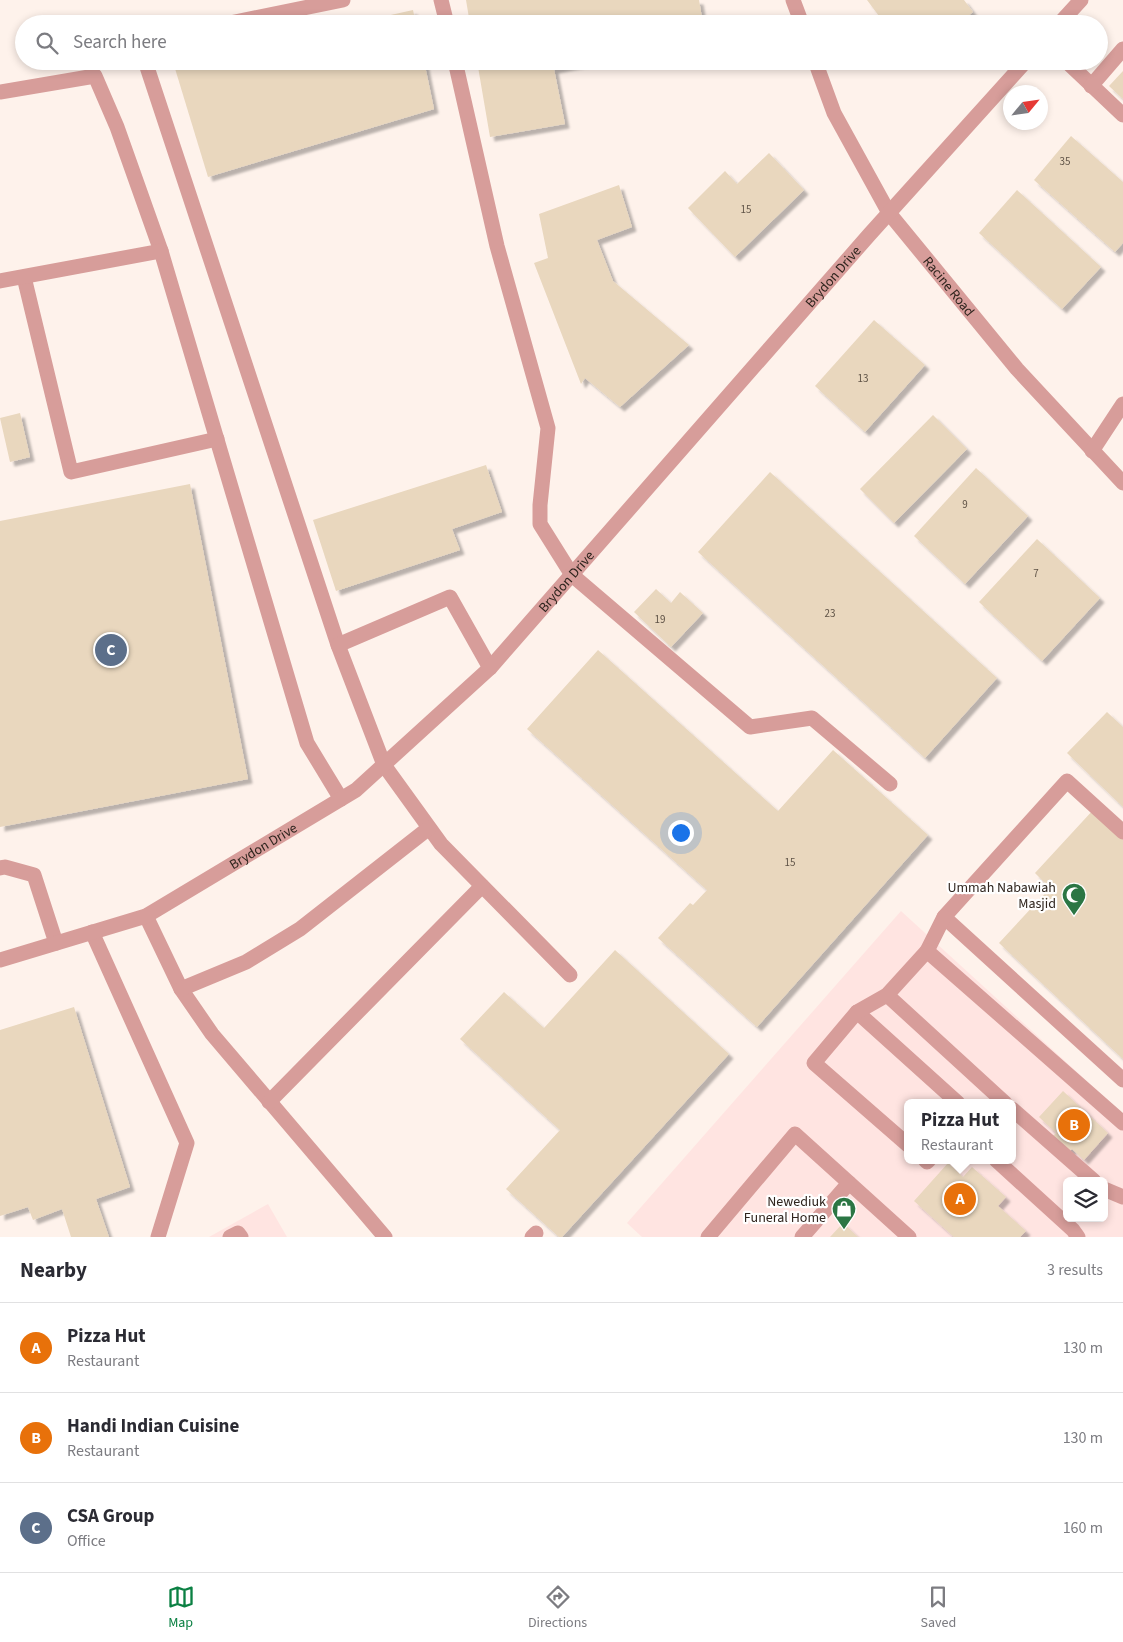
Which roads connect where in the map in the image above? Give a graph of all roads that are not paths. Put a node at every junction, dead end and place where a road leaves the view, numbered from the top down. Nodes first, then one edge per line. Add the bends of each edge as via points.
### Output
1 (343, 0) edge
2 (441, 0) edge
3 (793, 0) edge
4 (1081, 0) edge
5 (269, 15) edge
6 (444, 15) edge
7 (799, 15) edge
8 (1067, 15) edge
9 (1123, 49) edge
10 (1108, 66) edge
11 (148, 70) edge
12 (457, 70) edge
13 (818, 70) edge
14 (1018, 70) edge
15 (1075, 70) edge
16 (1105, 70) edge
17 (1091, 86) junction
18 (0, 92) edge
19 (1123, 115) edge
20 (889, 213) junction
21 (161, 251) junction
22 (24, 277) junction
23 (0, 281) edge
24 (1120, 414) edge
25 (217, 438) junction
26 (1092, 451) junction
27 (1123, 483) edge
28 (572, 575) junction
29 (338, 646) junction
30 (490, 668) junction
31 (384, 765) junction
32 (890, 784) dead end
33 (341, 799) junction
34 (429, 828) junction
35 (1123, 832) edge
36 (0, 868) edge
37 (482, 886) junction
38 (146, 916) junction
39 (944, 917) junction
40 (92, 932) junction
41 (56, 943) junction
42 (928, 951) junction
43 (0, 960) edge
44 (570, 975) dead end
45 (181, 989) junction
46 (887, 995) junction
47 (857, 1012) junction
48 (1123, 1080) edge
49 (987, 1097) edge
50 (954, 1099) edge
51 (269, 1102) junction
52 (1016, 1113) edge
53 (1123, 1123) edge
54 (904, 1142) edge
55 (1000, 1164) edge
56 (1089, 1177) edge
57 (849, 1183) junction
58 (1108, 1190) edge
59 (1123, 1197) edge
60 (158, 1237) edge
61 (230, 1237) edge
62 (241, 1237) edge
63 (385, 1237) edge
64 (708, 1237) edge
65 (802, 1237) edge
66 (909, 1237) edge
67 (1078, 1237) edge

1 - 5 street
2 - 6 street
3 - 7 street
4 - 8 street
9 - 10 street
11 - 29 street
12 - 28 street via 497,246 548,428 540,524
13 - 20 street, Racine Road via 834,112
14 - 20 street, Brydon Drive
15 - 17 street
16 - 17 street
17 - 19 street
18 - 21 street via 95,76 117,127
20 - 26 street, Racine Road via 1017,369
20 - 28 street, Brydon Drive
21 - 22 street
21 - 25 street
22 - 23 street
22 - 25 street via 71,472
24 - 26 street
25 - 33 street via 307,743
26 - 27 street, Racine Road
28 - 30 street, Brydon Drive
28 - 32 street via 750,727 812,718
29 - 30 street via 450,597
29 - 31 street
30 - 31 street, Brydon Drive
31 - 33 street, Brydon Drive
31 - 34 street
33 - 38 street, Brydon Drive
34 - 37 street
34 - 45 street via 300,929 246,962
35 - 39 street via 1067,780
36 - 41 street via 34,875
37 - 44 street
37 - 51 street
38 - 40 street, Brydon Drive
38 - 45 street
39 - 42 street
39 - 48 street
40 - 41 street, Brydon Drive
40 - 60 street via 187,1143
41 - 43 street, Brydon Drive
42 - 46 street
42 - 53 street
45 - 51 street via 212,1034
46 - 47 street
46 - 49 street
47 - 50 street
47 - 54 street via 814,1063
51 - 63 street
52 - 56 street
55 - 67 street
57 - 64 street via 795,1134
57 - 65 street
57 - 66 street
58 - 59 street
61 - 62 street via 238,1232

